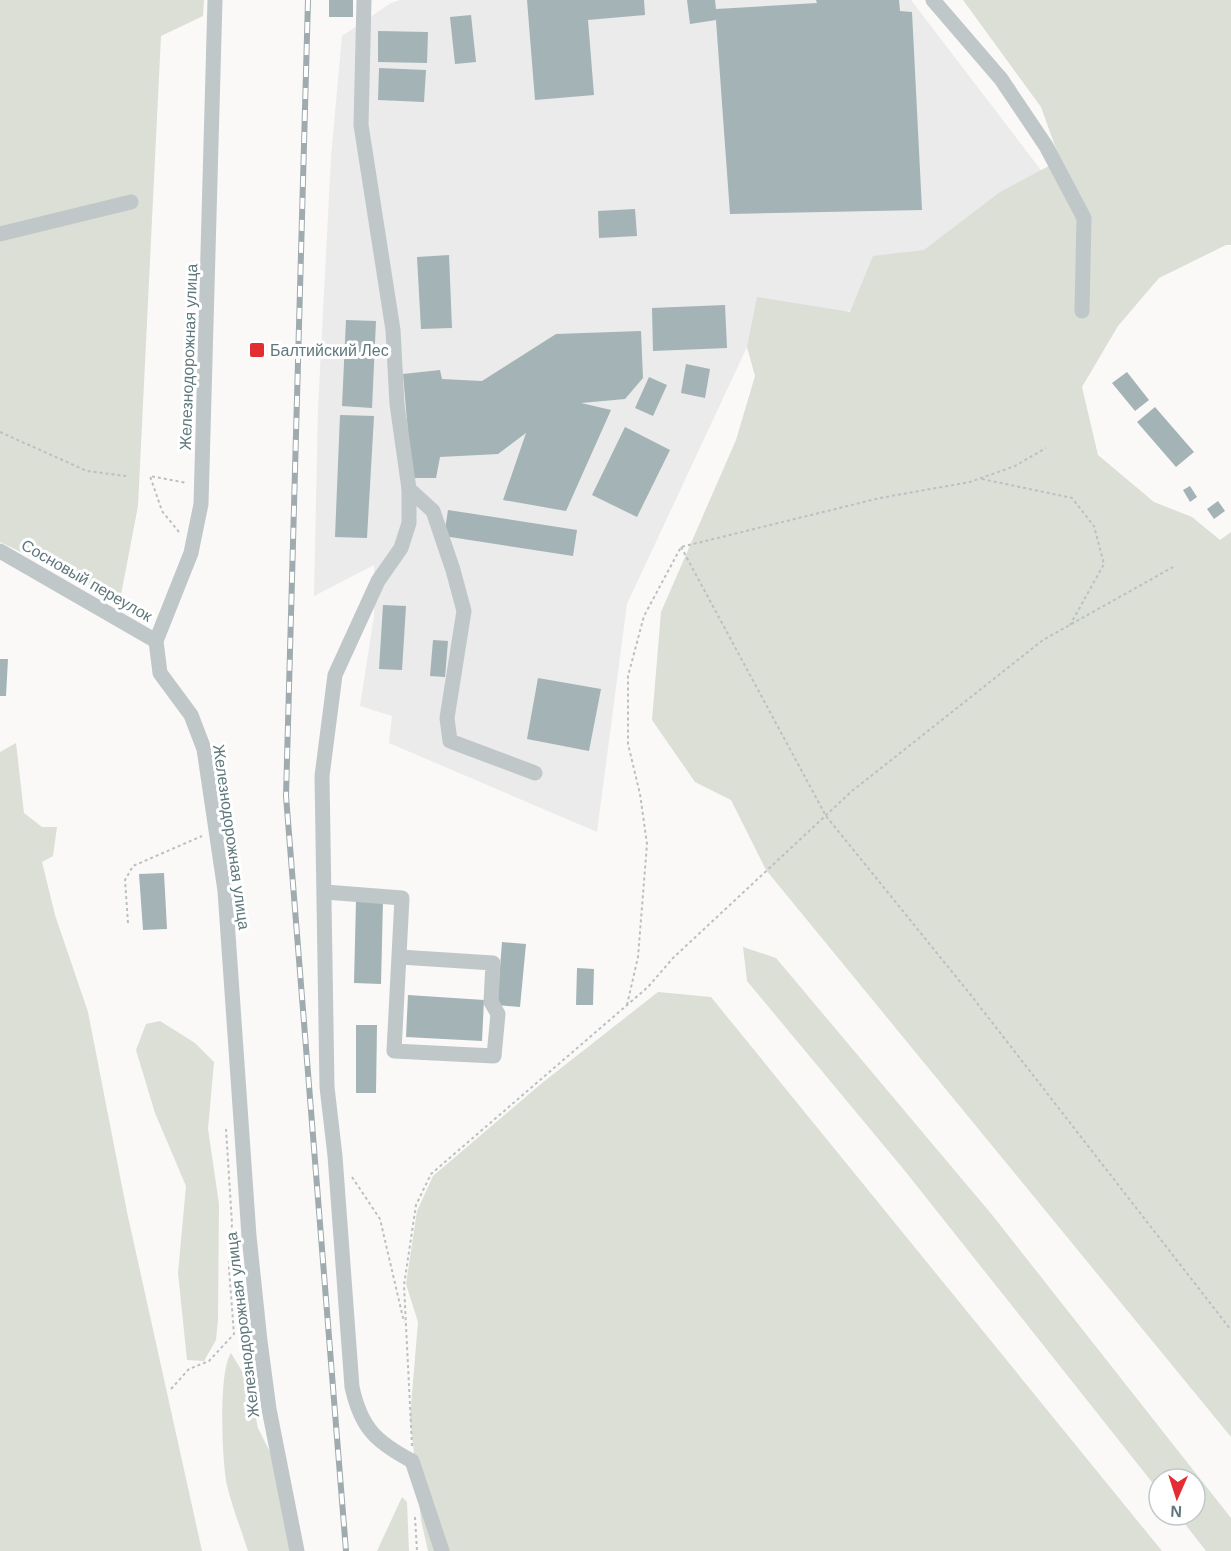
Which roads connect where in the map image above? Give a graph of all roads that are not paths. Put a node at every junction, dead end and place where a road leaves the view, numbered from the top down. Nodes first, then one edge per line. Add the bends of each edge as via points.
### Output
1 (215, 0) edge
2 (364, 0) edge
3 (933, 0) edge
4 (131, 202) dead end
5 (0, 234) edge
6 (1082, 311) dead end
7 (409, 489) junction
8 (0, 551) edge
9 (156, 641) junction
10 (535, 773) dead end
11 (325, 892) junction
12 (400, 957) junction
13 (297, 1551) edge
14 (442, 1551) edge

1 - 9 street, Железнодорожная улица via 198,528
2 - 7 street via 361,125 393,330 397,404
3 - 6 street via 1001,79 1046,146 1084,218
4 - 5 street
7 - 10 street via 433,512 464,611 447,718 450,741
7 - 11 street via 409,523 401,548 378,581 335,675 322,776
8 - 9 street, Сосновый переулок
9 - 13 street, Железнодорожная улица via 160,673 191,715 204,749 225,891 260,1341
11 - 12 street via 402,897
11 - 14 street via 327,1087 352,1388 357,1411 368,1429 386,1447 412,1461
12 - 12 street via 394,1051 494,1056 498,1014 490,1002 493,963

